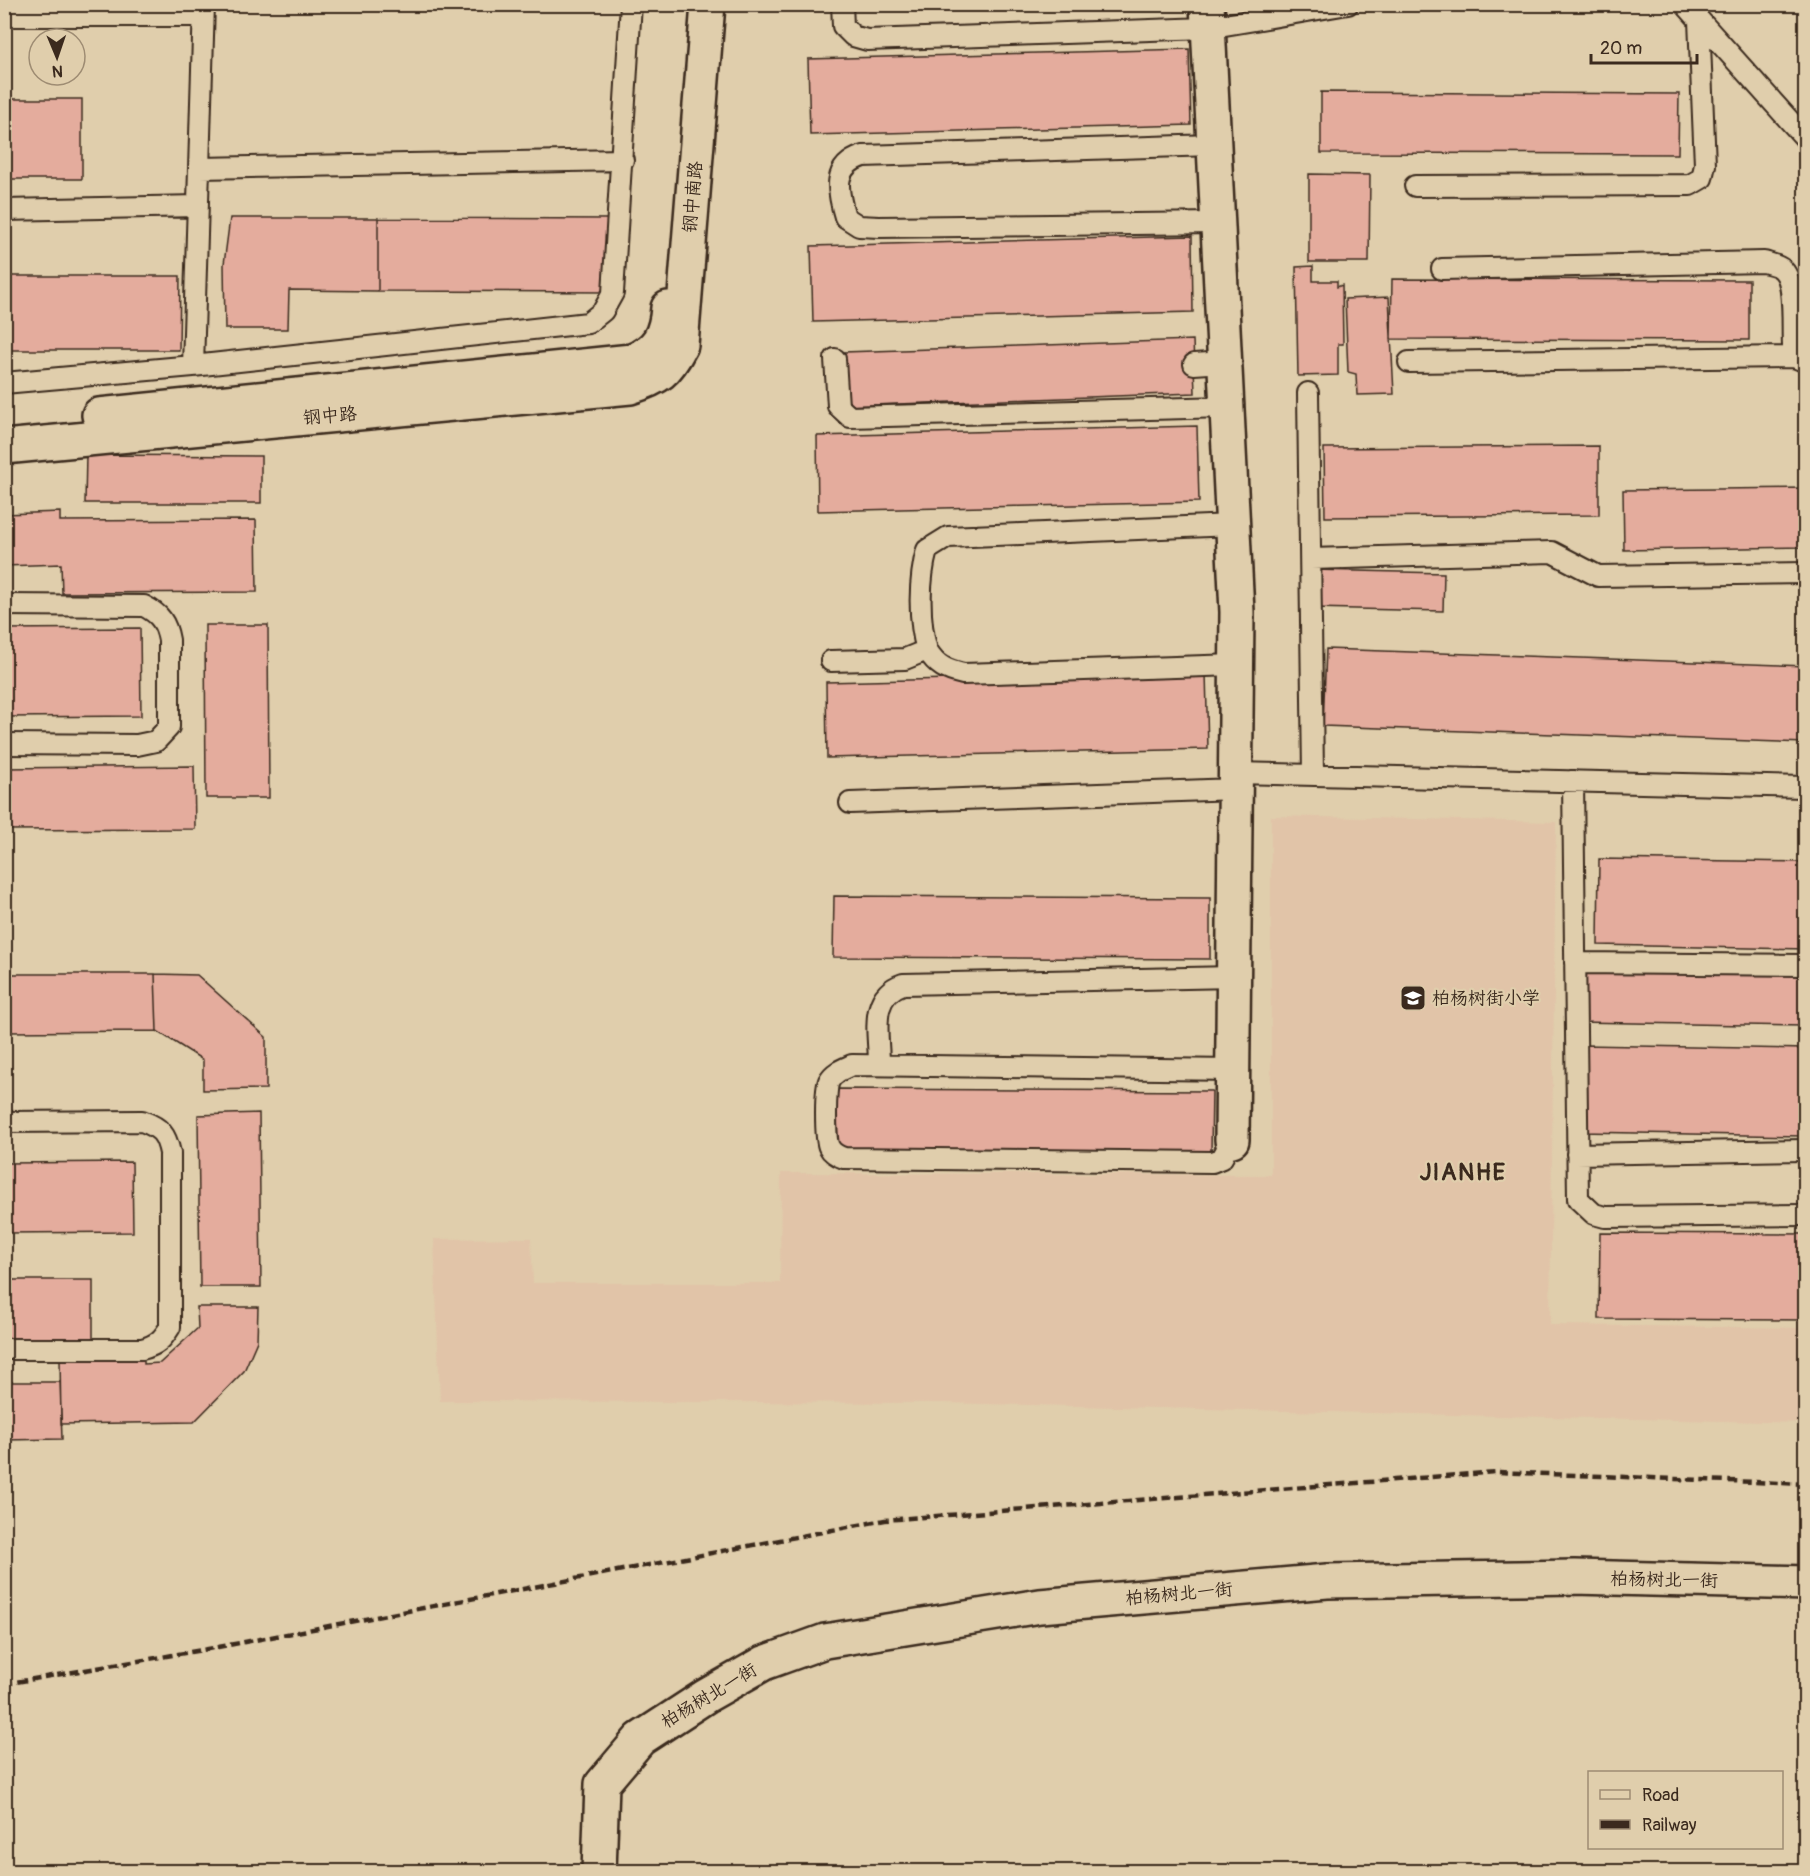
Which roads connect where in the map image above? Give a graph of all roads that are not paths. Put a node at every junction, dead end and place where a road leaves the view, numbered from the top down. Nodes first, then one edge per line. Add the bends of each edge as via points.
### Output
1 (631, 4) edge
2 (692, 4) edge
3 (708, 4) edge
4 (842, 4) edge
5 (1348, 4) edge
6 (1685, 4) edge
7 (203, 10) edge
8 (4, 16) edge
9 (1207, 16) edge
10 (1699, 20) junction
11 (1806, 139) edge
12 (1213, 145) junction
13 (622, 160) junction
14 (200, 168) junction
15 (1415, 186) dead end
16 (198, 206) junction
17 (4, 210) edge
18 (1217, 223) junction
19 (1442, 269) dead end
20 (836, 359) dead end
21 (1800, 360) edge
22 (1409, 362) dead end
23 (193, 366) junction
24 (650, 367) junction
25 (4, 383) edge
26 (1308, 393) dead end
27 (1226, 406) junction
28 (4, 424) edge
29 (4, 447) edge
30 (1232, 525) junction
31 (1311, 559) junction
32 (1806, 573) edge
33 (4, 605) edge
34 (927, 650) junction
35 (831, 661) dead end
36 (1236, 665) junction
37 (4, 744) edge
38 (1313, 775) junction
39 (1235, 781) junction
40 (1573, 781) junction
41 (1806, 787) edge
42 (850, 803) dead end
43 (1575, 963) junction
44 (1806, 965) edge
45 (1234, 977) junction
46 (879, 1064) junction
47 (1233, 1070) junction
48 (4, 1122) edge
49 (1233, 1140) joint
50 (1806, 1150) edge
51 (1577, 1154) junction
52 (1806, 1215) edge
53 (4, 1349) edge
54 (1806, 1583) edge
55 (1806, 1598) edge
56 (602, 1784) junction
57 (599, 1872) edge

1 - 13 lane
2 - 24 street, 钢中南路 via 666,326
3 - 24 street, 钢中南路 via 681,345 670,366
4 - 9 lane via 843,26 853,36 867,40
5 - 9 lane
6 - 10 lane
7 - 8 lane
7 - 14 lane
9 - 12 street
10 - 11 lane
10 - 15 lane via 1705,165 1702,178 1690,185
12 - 18 street
12 - 18 lane via 863,156 850,160 841,172 839,194 845,217 859,226
13 - 14 lane
13 - 23 lane via 613,293 603,311 588,323
14 - 16 lane
16 - 17 lane
16 - 23 lane
18 - 27 street via 1209,363
19 - 21 lane via 1764,262 1782,267 1790,279
20 - 27 lane via 838,406 850,417
21 - 22 lane
23 - 25 lane
24 - 28 street, 钢中路 via 632,361
24 - 29 street, 钢中路 via 630,387
26 - 31 lane
27 - 30 street
30 - 34 lane via 948,537 927,550 922,569 923,636
30 - 36 street
31 - 32 lane via 1552,552 1599,576
31 - 38 lane
33 - 37 lane via 144,606 157,613 169,640 169,727 156,741 136,745
34 - 35 lane via 905,659
34 - 36 lane via 946,670 963,674
36 - 39 street
38 - 39 lane
38 - 40 lane
39 - 42 lane
39 - 45 street
40 - 41 lane
40 - 43 lane
43 - 44 lane
43 - 51 lane
45 - 46 lane via 903,984 892,988 879,1005
45 - 47 street
46 - 47 lane
46 - 49 lane via 852,1065 837,1071 828,1082 829,1147 835,1155 1212,1162 1222,1158
47 - 49 street
48 - 53 lane via 142,1121 158,1127 167,1137 170,1327 155,1346 142,1349
50 - 51 lane
51 - 52 lane via 1578,1199 1594,1214 1605,1217
54 - 56 street, 柏杨树北一街 via 1574,1577 1328,1581 1040,1606 913,1626 825,1641 764,1663 640,1739
55 - 56 street, 柏杨树北一街 via 1323,1597 1042,1622 918,1641 821,1661 761,1686
56 - 57 street

